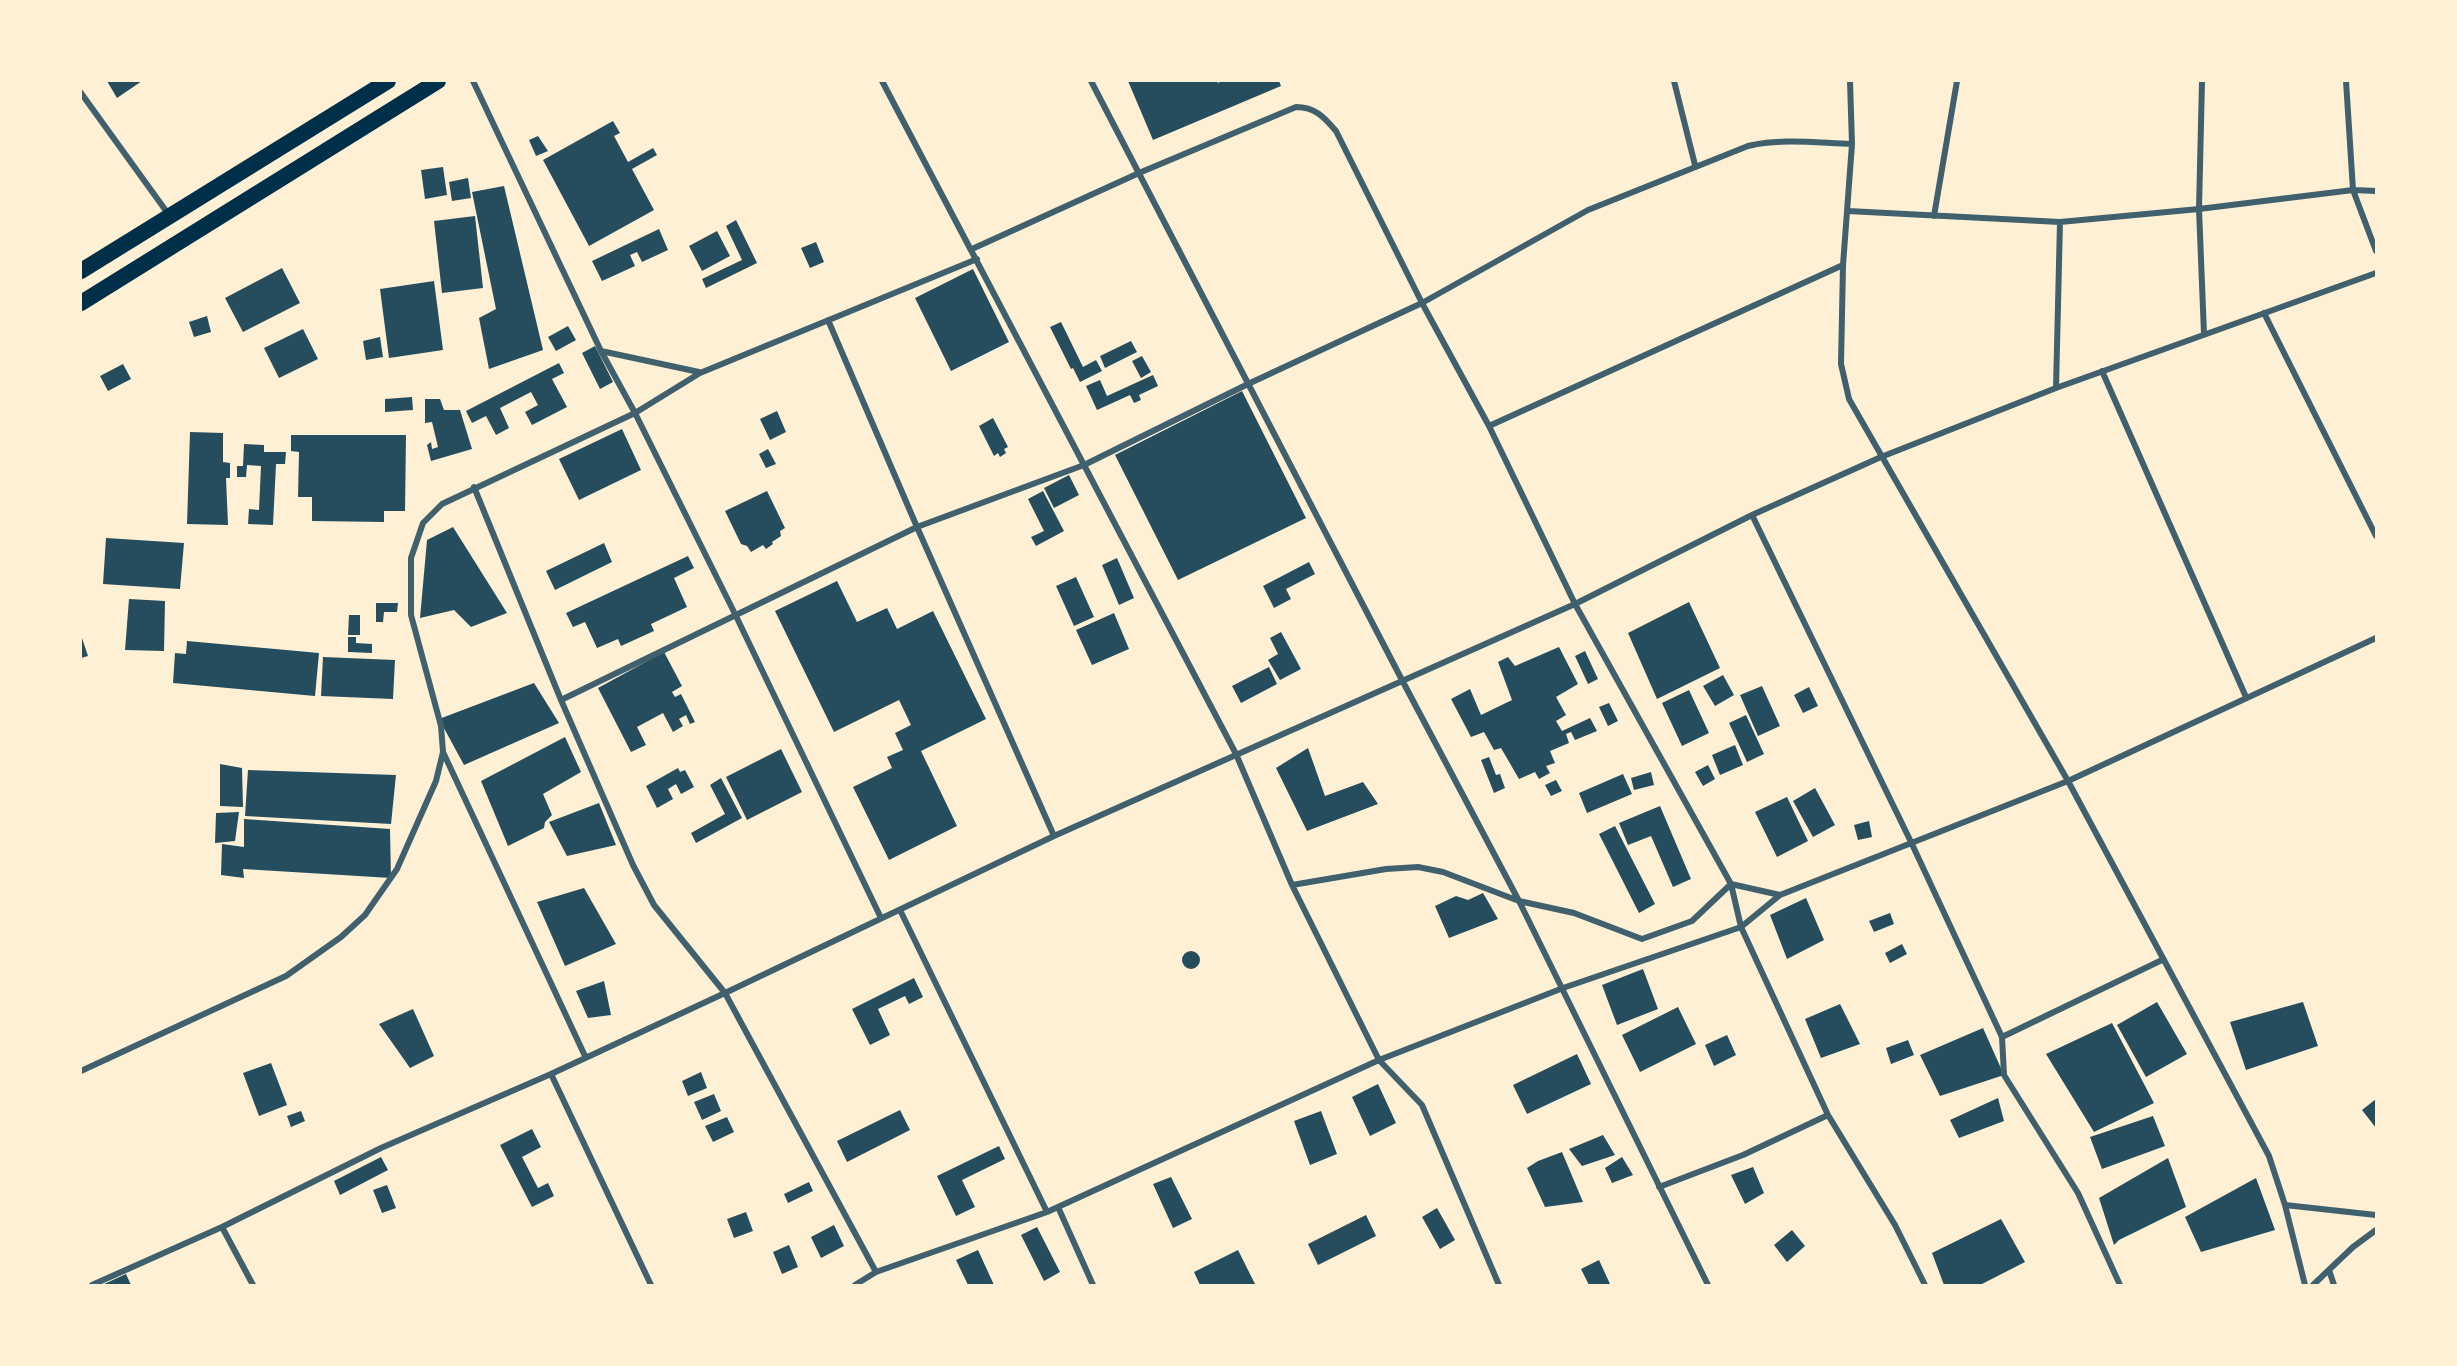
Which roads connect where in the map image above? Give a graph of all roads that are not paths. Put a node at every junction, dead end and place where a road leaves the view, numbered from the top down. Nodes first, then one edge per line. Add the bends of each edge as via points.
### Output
1 (388, 81) edge
2 (438, 81) edge
3 (473, 81) edge
4 (882, 81) edge
5 (1091, 81) edge
6 (1674, 81) edge
7 (1850, 81) edge
8 (1957, 81) edge
9 (2202, 81) edge
10 (2346, 81) edge
11 (81, 93) edge
12 (1852, 144) junction
13 (1695, 165) junction
14 (1139, 173) junction
15 (2353, 190) junction
16 (2376, 191) edge
17 (2199, 209) junction
18 (1848, 212) junction
19 (169, 215) junction
20 (1934, 216) junction
21 (2060, 222) junction
22 (972, 249) junction
23 (2376, 251) edge
24 (977, 259) junction
25 (1843, 265) junction
26 (81, 271) edge
27 (2376, 273) edge
28 (81, 303) edge
29 (1422, 303) junction
30 (2264, 313) junction
31 (828, 320) junction
32 (2204, 334) junction
33 (601, 351) junction
34 (2102, 371) junction
35 (700, 373) junction
36 (1248, 384) junction
37 (2056, 388) junction
38 (635, 413) junction
39 (1489, 426) junction
40 (1881, 457) junction
41 (1084, 465) junction
42 (474, 487) junction
43 (1752, 515) junction
44 (917, 528) junction
45 (2376, 536) edge
46 (1575, 604) junction
47 (736, 616) junction
48 (2376, 638) edge
49 (1402, 680) junction
50 (2246, 697) junction
51 (561, 700) junction
52 (443, 752) junction
53 (1236, 754) junction
54 (2068, 781) junction
55 (1054, 836) junction
56 (1911, 842) junction
57 (1731, 884) junction
58 (1292, 885) junction
59 (1780, 895) junction
60 (1519, 901) junction
61 (900, 910) junction
62 (881, 918) junction
63 (1741, 927) junction
64 (2162, 960) junction
65 (1563, 988) junction
66 (725, 993) junction
67 (2002, 1037) junction
68 (585, 1056) junction
69 (1379, 1059) junction
70 (81, 1071) edge
71 (552, 1074) junction
72 (1828, 1115) junction
73 (1659, 1187) junction
74 (2285, 1205) junction
75 (1058, 1207) junction
76 (1047, 1212) junction
77 (2376, 1215) edge
78 (222, 1227) junction
79 (2376, 1230) edge
80 (2329, 1270) junction
81 (876, 1272) junction
82 (92, 1285) edge
83 (253, 1285) edge
84 (651, 1285) edge
85 (855, 1285) edge
86 (1093, 1285) edge
87 (1499, 1285) edge
88 (1708, 1285) edge
89 (1926, 1285) edge
90 (2120, 1285) edge
91 (2305, 1285) edge
92 (2313, 1285) edge
93 (2334, 1285) edge

1 - 19 highway
2 - 28 highway
3 - 33 street
4 - 22 street
5 - 14 street
6 - 13 street
7 - 12 street
8 - 20 street
9 - 17 street
10 - 15 street
11 - 19 street
12 - 13 street via 1766,141
12 - 18 street
13 - 29 street via 1588,210
14 - 22 street
14 - 29 street via 1296,107 1308,107 1322,115 1336,131
14 - 36 street
15 - 16 street
15 - 17 street
15 - 23 street
17 - 21 street
17 - 32 street
18 - 20 street
18 - 25 street
19 - 26 highway
20 - 21 street
21 - 37 street
22 - 24 street
24 - 31 street
24 - 41 street
25 - 39 street
25 - 40 street via 1841,364 1849,399
27 - 30 street
29 - 36 street
29 - 39 street
30 - 32 street
30 - 45 street
31 - 35 street
31 - 44 street
32 - 34 street
33 - 35 street
33 - 38 street
34 - 37 street
34 - 50 street
35 - 38 street
36 - 41 street
36 - 49 street
37 - 40 street
38 - 42 street
38 - 47 street
39 - 46 street
40 - 43 street
40 - 54 street
41 - 44 street
41 - 53 street
42 - 51 street
42 - 52 street via 442,504 423,523 411,558 411,615 441,726
43 - 46 street
43 - 56 street
44 - 47 street
44 - 55 street
46 - 49 street
46 - 57 street
47 - 51 street
47 - 62 street
48 - 50 street
49 - 53 street
49 - 60 street
50 - 54 street
51 - 66 street via 654,905
52 - 68 street
52 - 70 street via 436,781 397,869 365,915 341,937 286,976
53 - 55 street
53 - 58 street
54 - 56 street
54 - 64 street
55 - 61 street
56 - 59 street
56 - 67 street
57 - 59 street
57 - 60 street via 1692,921 1642,939 1574,913
57 - 63 street
58 - 60 street via 1418,867 1443,872
58 - 69 street
59 - 63 street
60 - 65 street
61 - 62 street
61 - 76 street
62 - 66 street
63 - 65 street
63 - 72 street
64 - 67 street
64 - 74 street via 2269,1156
65 - 69 street
65 - 73 street
66 - 68 street
66 - 81 street
67 - 90 street via 2004,1075 2078,1193
68 - 71 street
69 - 75 street
69 - 87 street via 1422,1105
71 - 78 street via 381,1148
71 - 84 street
72 - 73 street via 1743,1155
72 - 89 street
73 - 88 street
74 - 77 street
74 - 91 street
75 - 76 street
75 - 86 street
76 - 81 street
78 - 82 street
78 - 83 street
79 - 80 street
80 - 92 street
80 - 93 street
81 - 85 street

